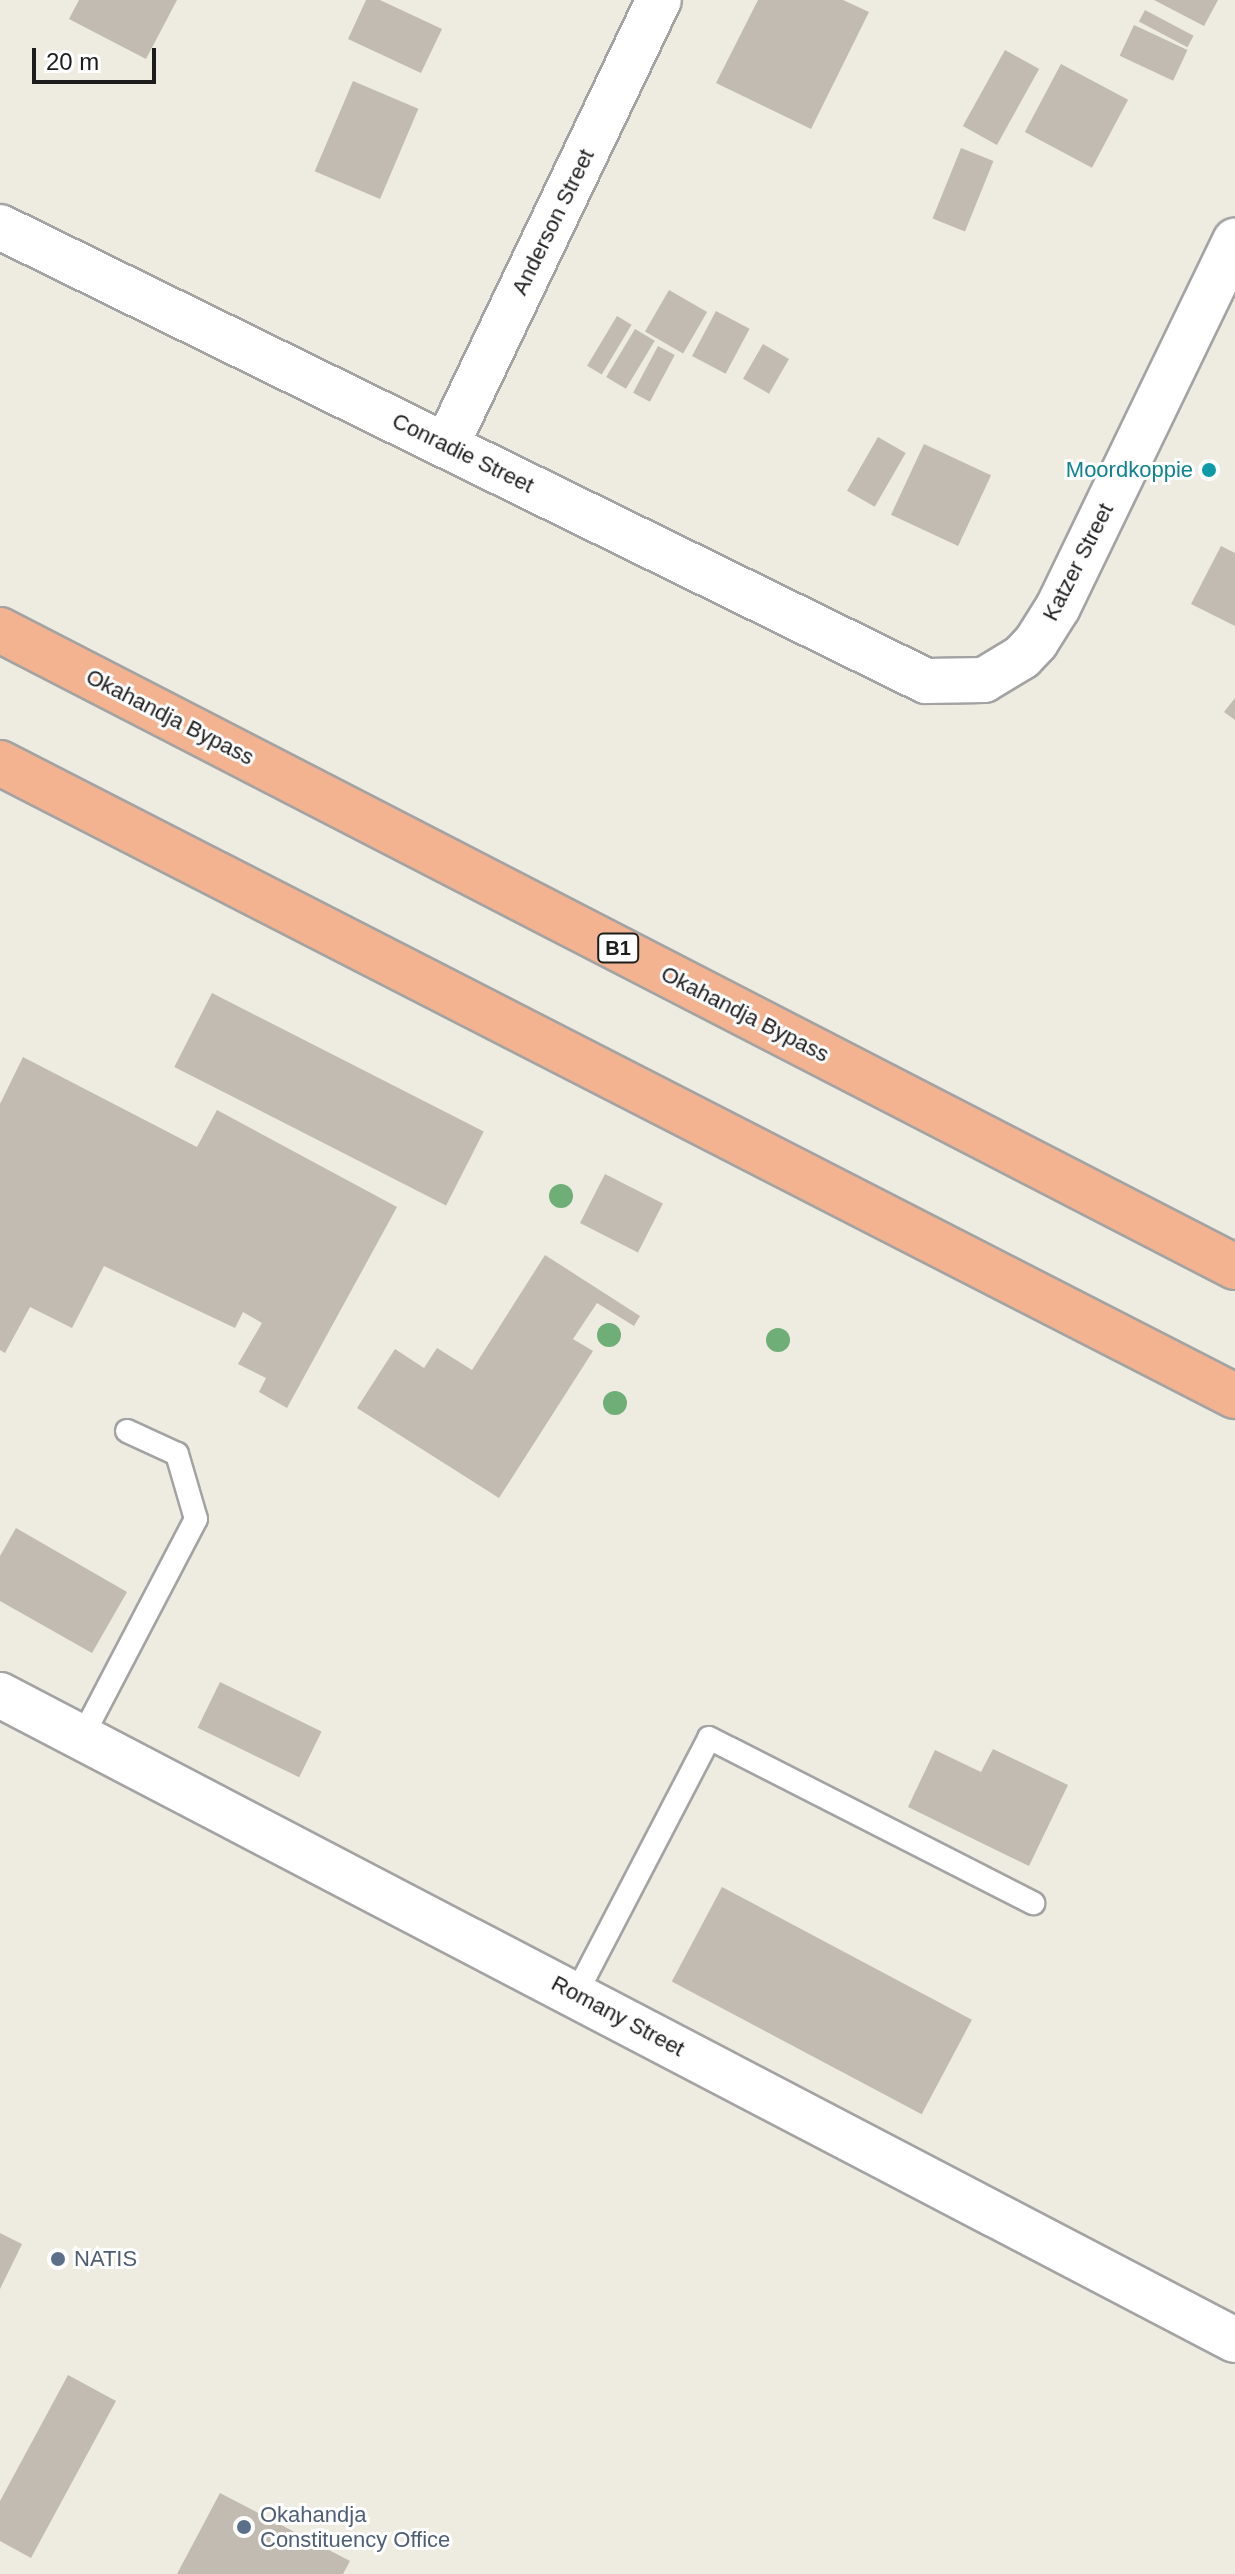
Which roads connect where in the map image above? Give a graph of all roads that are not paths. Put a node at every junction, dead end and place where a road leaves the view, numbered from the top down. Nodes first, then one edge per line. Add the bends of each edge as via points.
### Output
1 (659, 0) edge
2 (0, 227) edge
3 (1235, 241) edge
4 (447, 444) junction
5 (0, 630) edge
6 (926, 681) joint
7 (0, 763) edge
8 (1235, 1267) edge
9 (1235, 1396) edge
10 (127, 1431) dead end
11 (0, 1695) edge
12 (82, 1737) junction
13 (1033, 1903) dead end
14 (576, 1994) junction
15 (1235, 2340) edge

1 - 4 street, Anderson Street
2 - 4 street, Conradie Street
3 - 6 street, Katzer Street via 1058,607 1036,642 984,680
4 - 6 street, Conradie Street
5 - 8 highway, Okahandja Bypass / B1
7 - 9 highway
10 - 12 lane via 177,1454 196,1519
11 - 12 street, Romany Street
12 - 14 street, Romany Street
13 - 14 lane via 709,1738
14 - 15 street, Romany Street

